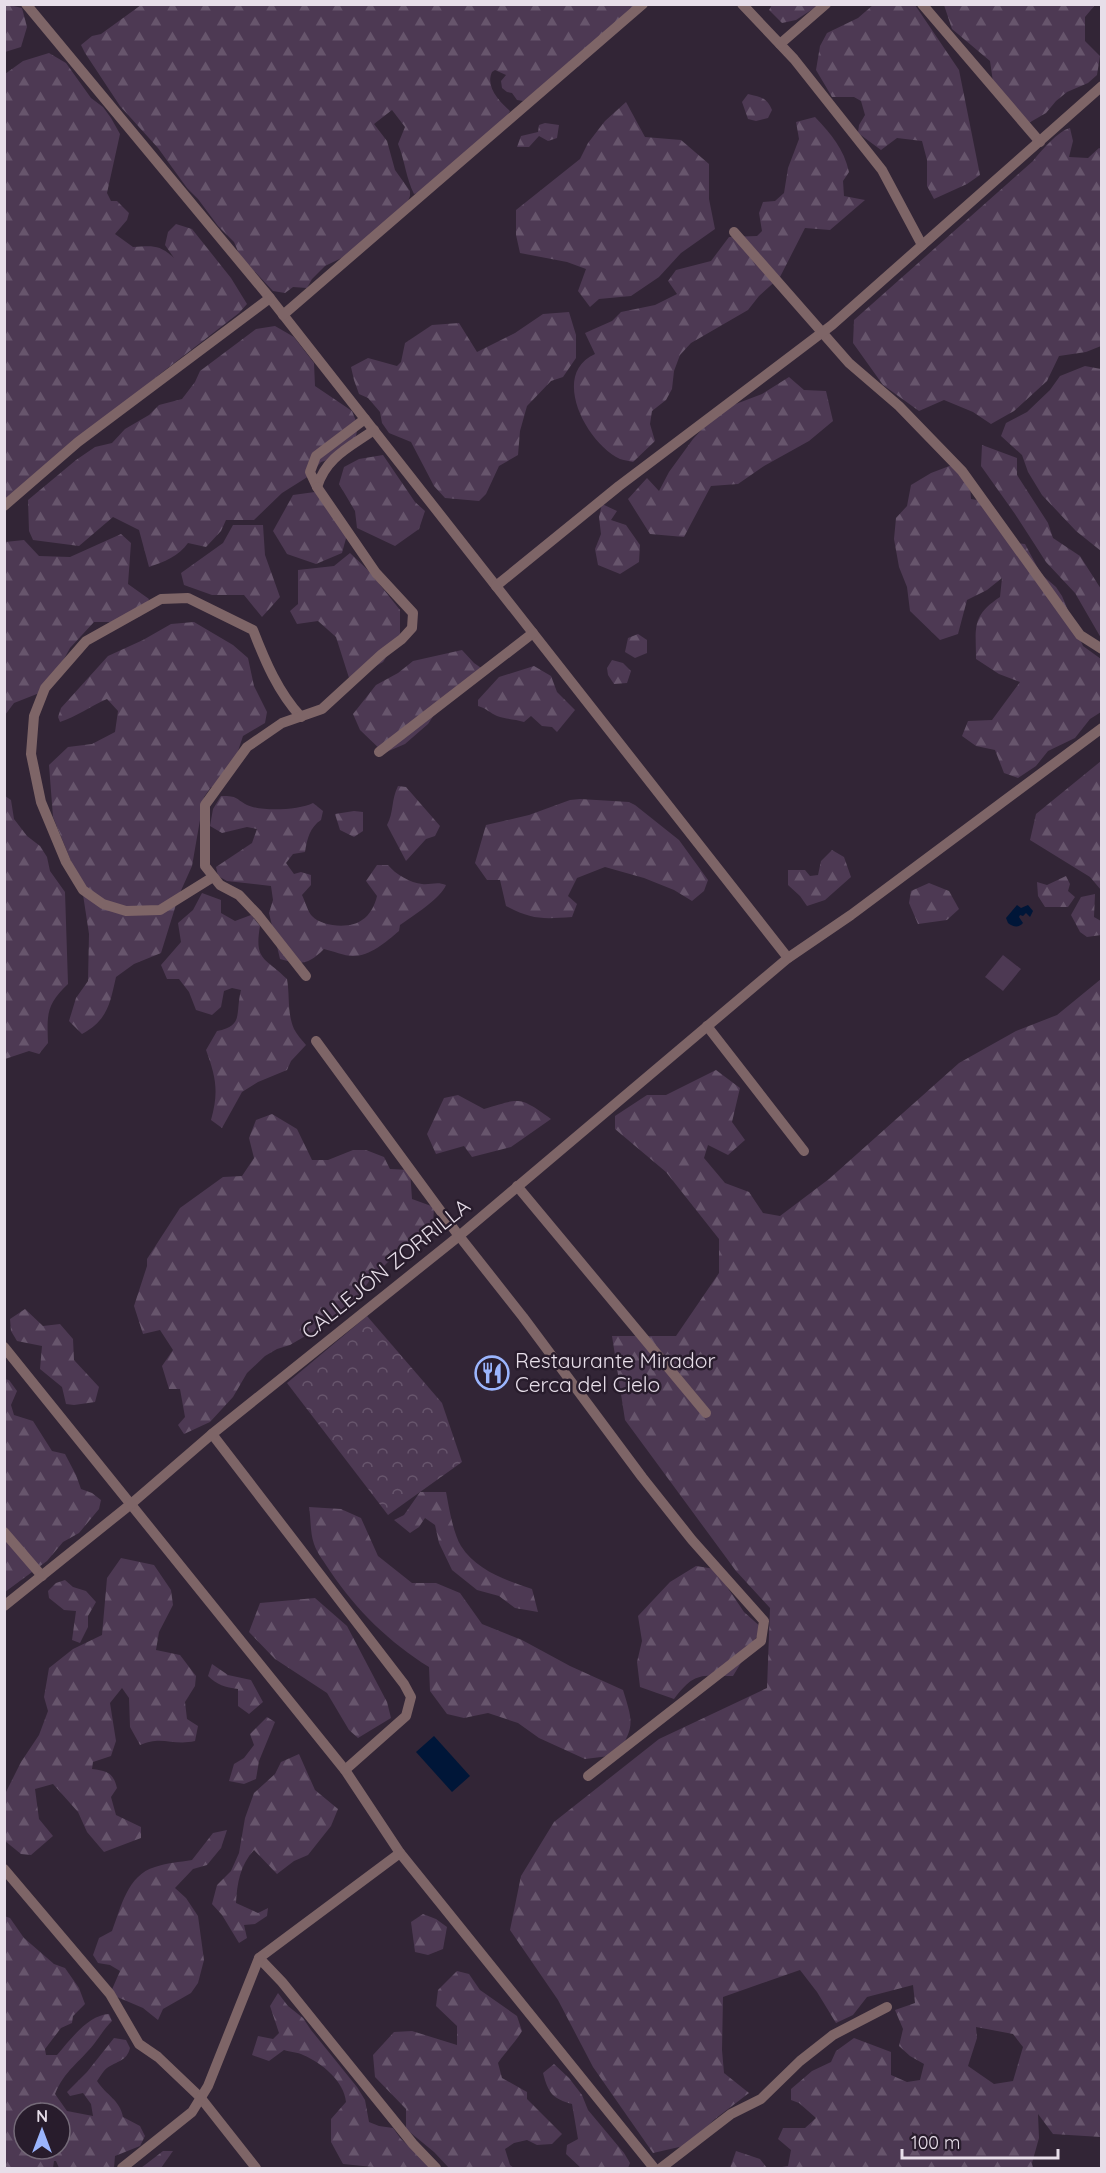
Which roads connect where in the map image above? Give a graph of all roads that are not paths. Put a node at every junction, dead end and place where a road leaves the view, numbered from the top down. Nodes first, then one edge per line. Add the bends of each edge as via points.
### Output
1 (27, 4) edge
2 (643, 4) edge
3 (742, 4) edge
4 (826, 4) edge
5 (922, 4) edge
6 (780, 44) junction
7 (1101, 86) edge
8 (1040, 142) junction
9 (734, 232) dead end
10 (922, 245) junction
11 (270, 298) junction
12 (283, 315) junction
13 (822, 333) junction
14 (366, 420) junction
15 (374, 430) junction
16 (317, 487) junction
17 (4, 506) edge
18 (496, 586) junction
19 (533, 633) junction
20 (1101, 649) edge
21 (301, 717) junction
22 (1101, 728) edge
23 (379, 752) dead end
24 (213, 877) junction
25 (788, 958) junction
26 (306, 976) dead end
27 (707, 1026) junction
28 (316, 1041) dead end
29 (804, 1151) dead end
30 (517, 1186) junction
31 (459, 1236) junction
32 (4, 1347) edge
33 (706, 1413) dead end
34 (212, 1434) junction
35 (131, 1504) junction
36 (4, 1532) edge
37 (42, 1576) junction
38 (4, 1606) edge
39 (345, 1770) junction
40 (588, 1776) dead end
41 (400, 1853) junction
42 (4, 1869) edge
43 (258, 1958) junction
44 (887, 2007) dead end
45 (200, 2097) junction
46 (654, 2168) edge
47 (122, 2169) edge
48 (256, 2169) edge
49 (436, 2169) edge

1 - 11 street
2 - 12 street
3 - 6 street
4 - 6 street
5 - 8 street
6 - 10 street via 882,170
7 - 8 street
8 - 10 street
9 - 13 street
10 - 13 street
11 - 12 street
11 - 17 street via 78,442
12 - 14 street
13 - 18 street via 619,486
13 - 20 street via 962,471 1080,635
14 - 15 street
14 - 16 street via 316,456 310,472
15 - 16 street via 329,462
15 - 18 street
16 - 21 street via 376,573 413,613 412,628 322,710
18 - 19 street
19 - 23 street
19 - 25 street
21 - 24 street via 282,723 247,747 205,805 205,866
21 - 24 street via 266,664 253,630 188,598 161,598 86,641 45,688 34,716 31,754 41,802 66,862 83,890 103,904 126,911 160,910
22 - 25 street, CALLEJÓN ZORRILLA
24 - 26 street via 239,895 258,915
25 - 27 street, CALLEJÓN ZORRILLA
27 - 29 street
27 - 30 street, CALLEJÓN ZORRILLA
28 - 31 street
30 - 31 street, CALLEJÓN ZORRILLA
30 - 33 street
31 - 34 street, CALLEJÓN ZORRILLA
31 - 40 street via 684,1531 764,1621 761,1641
32 - 35 street
34 - 35 street, CALLEJÓN ZORRILLA
34 - 39 street via 411,1697 406,1716
35 - 37 street, CALLEJÓN ZORRILLA
35 - 39 street
36 - 37 street
37 - 38 street, CALLEJÓN ZORRILLA
39 - 41 street
41 - 43 street
41 - 46 street
42 - 45 street via 110,1994 139,2044
43 - 45 street via 208,2086
43 - 49 street
44 - 46 street via 833,2035 761,2099 731,2114
45 - 47 street via 192,2112
45 - 48 street

